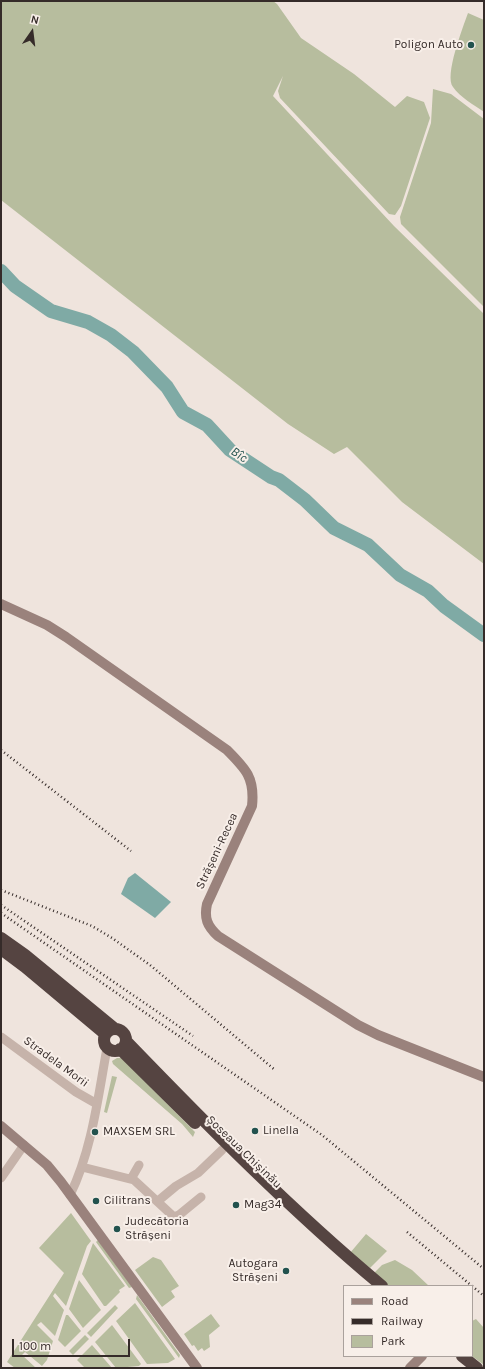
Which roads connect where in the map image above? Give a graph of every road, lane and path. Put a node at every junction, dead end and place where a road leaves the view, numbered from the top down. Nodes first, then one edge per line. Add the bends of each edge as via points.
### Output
1 (1, 604) edge
2 (1, 938) edge
3 (1, 950) edge
4 (110, 1031) junction
5 (1, 1037) edge
6 (123, 1045) junction
7 (107, 1048) junction
8 (484, 1077) edge
9 (97, 1104) junction
10 (1, 1126) edge
11 (24, 1145) junction
12 (222, 1150) junction
13 (140, 1165) dead end
14 (82, 1167) junction
15 (1, 1178) edge
16 (130, 1179) junction
17 (70, 1196) junction
18 (201, 1197) dead end
19 (158, 1201) junction
20 (370, 1285) edge
21 (381, 1285) edge
22 (421, 1357) edge
23 (463, 1357) edge
24 (197, 1368) edge
25 (410, 1368) edge
26 (477, 1368) edge

1 - 8 main road, Strășeni-Recea via 47,624 227,750 243,766 250,777 254,792 252,806 207,904 205,914 211,929 218,936 358,1025
2 - 4 highway via 92,1010
3 - 4 highway
4 - 6 highway via 122,1031
4 - 7 highway via 104,1041
5 - 9 street, Stradela Morii via 76,1092
6 - 7 highway via 113,1051
6 - 12 highway, Șoseaua Chișinău
6 - 21 highway via 264,1182 331,1244
7 - 9 street, Stradela Morii
9 - 14 street, Stradela Morii
10 - 11 main road
11 - 15 street
11 - 17 main road via 47,1166
12 - 19 street via 198,1173
12 - 20 highway, Șoseaua Chișinău via 286,1212
13 - 16 street
14 - 16 street
14 - 17 street, Stradela Morii
16 - 19 street via 138,1182
17 - 24 main road
18 - 19 street via 174,1217
22 - 25 main road
23 - 26 highway

